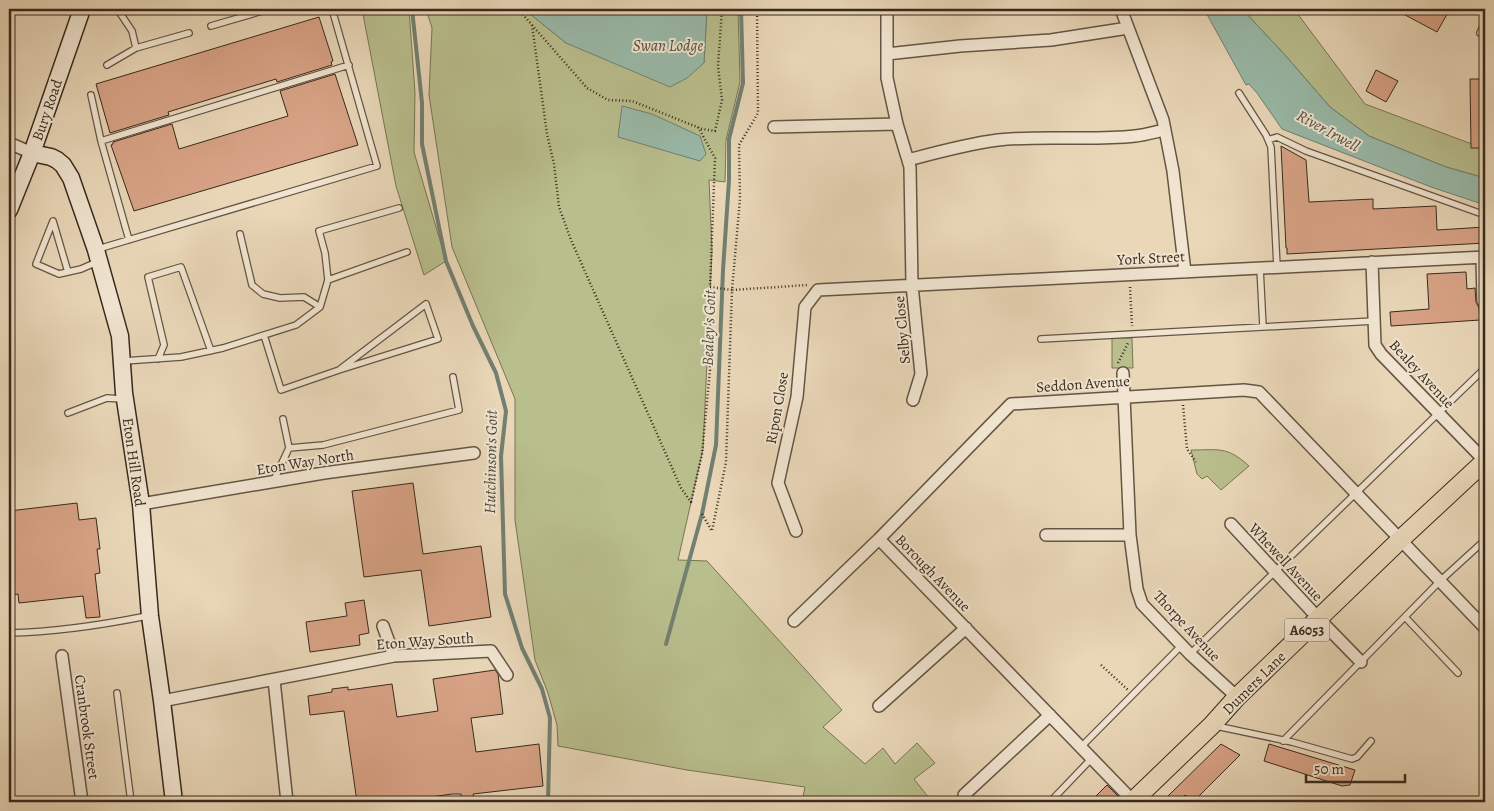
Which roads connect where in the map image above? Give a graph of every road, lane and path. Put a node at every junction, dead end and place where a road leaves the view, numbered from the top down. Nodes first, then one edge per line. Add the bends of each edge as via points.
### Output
1 (82, 9) edge
2 (114, 9) edge
3 (269, 9) edge
4 (332, 9) edge
5 (518, 9) edge
6 (722, 9) edge
7 (757, 9) edge
8 (887, 9) edge
9 (1121, 9) edge
10 (1485, 22) edge
11 (532, 25) junction
12 (212, 26) dead end
13 (1128, 28) junction
14 (189, 33) dead end
15 (1480, 33) dead end
16 (136, 48) junction
17 (887, 54) junction
18 (107, 65) dead end
19 (349, 65) junction
20 (1239, 93) dead end
21 (91, 95) dead end
22 (897, 124) junction
23 (698, 127) junction
24 (774, 127) dead end
25 (1164, 130) junction
26 (1268, 140) junction
27 (102, 141) junction
28 (9, 143) edge
29 (32, 153) junction
30 (908, 160) junction
31 (399, 208) dead end
32 (9, 210) edge
33 (1485, 215) edge
34 (240, 234) dead end
35 (129, 240) junction
36 (407, 252) dead end
37 (97, 256) junction
38 (1484, 257) edge
39 (1372, 262) junction
40 (1277, 267) junction
41 (1260, 268) junction
42 (68, 272) junction
43 (1185, 272) junction
44 (328, 280) junction
45 (912, 285) junction
46 (710, 287) junction
47 (732, 290) junction
48 (818, 290) junction
49 (1483, 301) dead end
50 (320, 307) junction
51 (1374, 321) junction
52 (1263, 328) junction
53 (264, 335) junction
54 (1041, 339) dead end
55 (211, 351) junction
56 (158, 359) junction
57 (122, 362) junction
58 (1485, 368) edge
59 (339, 370) junction
60 (1123, 373) dead end
61 (453, 376) dead end
62 (1182, 393) junction
63 (1125, 397) junction
64 (124, 398) junction
65 (913, 400) dead end
66 (68, 413) dead end
67 (1438, 413) junction
68 (283, 419) dead end
69 (289, 448) junction
70 (474, 453) dead end
71 (1485, 461) edge
72 (1196, 462) dead end
73 (273, 482) junction
74 (1356, 492) junction
75 (141, 504) junction
76 (702, 514) dead end
77 (1231, 524) dead end
78 (796, 532) dead end
79 (1046, 535) dead end
80 (1130, 535) junction
81 (879, 539) junction
82 (1402, 539) junction
83 (1485, 541) edge
84 (1276, 573) junction
85 (1440, 581) junction
86 (150, 616) junction
87 (1405, 617) junction
88 (1318, 619) junction
89 (794, 621) dead end
90 (384, 626) dead end
91 (966, 628) junction
92 (1485, 628) edge
93 (9, 633) edge
94 (1181, 646) junction
95 (1190, 654) junction
96 (62, 656) dead end
97 (394, 656) junction
98 (1361, 662) junction
99 (1101, 665) dead end
100 (1458, 672) dead end
101 (507, 675) dead end
102 (274, 680) junction
103 (117, 692) dead end
104 (1133, 694) junction
105 (1237, 697) junction
106 (162, 701) junction
107 (879, 706) dead end
108 (1050, 715) junction
109 (1212, 725) junction
110 (1283, 741) junction
111 (1371, 741) dead end
112 (1081, 747) junction
113 (1092, 758) junction
114 (964, 795) dead end
115 (528, 801) edge
116 (1133, 801) edge
117 (82, 802) edge
118 (131, 802) edge
119 (174, 802) edge
120 (287, 802) edge
121 (520, 802) edge
122 (1050, 802) edge

1 - 29 street, Bury Road
2 - 16 lane via 132,31
3 - 12 lane
4 - 19 lane
5 - 11 path
6 - 23 path via 718,66 722,100 715,131
7 - 47 path via 758,113 740,145 740,198
8 - 17 street, Selby Close
9 - 13 street
10 - 15 lane
11 - 23 path via 587,88 608,100 632,101
11 - 46 path via 559,207 681,488 691,502 702,454 710,370
13 - 17 street via 1052,40
13 - 25 street
14 - 16 lane
16 - 18 lane
17 - 22 street, Selby Close
19 - 27 lane
19 - 35 lane via 377,166
20 - 26 lane
21 - 27 lane
22 - 24 street
22 - 30 street, Selby Close
23 - 46 path via 715,158
25 - 30 street via 1116,138 998,140
25 - 43 street via 1179,208
26 - 33 lane via 1277,137 1306,151
26 - 40 lane
27 - 35 lane
28 - 29 street
29 - 32 street, Bury Road
29 - 37 street, Eton Hill Road via 51,156 63,165
30 - 45 street, Selby Close
31 - 44 lane via 319,231
34 - 50 lane via 252,285 263,294 280,298 304,297
35 - 37 lane
36 - 44 lane
37 - 42 lane via 81,269
37 - 57 street, Eton Hill Road via 120,336
38 - 39 street, York Street
38 - 49 street
39 - 40 street, York Street
39 - 51 street, Bealey Avenue
40 - 41 street, York Street
41 - 43 street, York Street
41 - 52 lane
42 - 42 lane via 59,274 36,264 53,221
43 - 45 street, York Street
44 - 50 lane
45 - 48 street, York Street
45 - 65 street, Selby Close via 921,374
46 - 47 path
47 - 48 path via 806,284
47 - 76 path via 726,462 712,531
48 - 78 street, Ripon Close via 805,307 797,397 778,483
50 - 53 lane via 296,325
51 - 52 lane
51 - 67 street, Bealey Avenue via 1375,345 1381,354
52 - 54 lane
53 - 55 lane
53 - 59 lane via 281,390
55 - 56 lane
55 - 56 lane via 182,267 148,277 164,345
56 - 57 lane
57 - 64 street, Eton Hill Road
58 - 67 lane
59 - 59 lane via 382,338 426,304 438,339
60 - 63 street, Thorpe Avenue
61 - 69 lane via 459,410 323,444
62 - 63 street, Seddon Avenue
62 - 72 path via 1187,449
62 - 74 street, Seddon Avenue via 1259,392
63 - 80 street, Thorpe Avenue
63 - 81 street, Seddon Avenue via 1011,404
64 - 66 lane via 107,398
64 - 75 street, Eton Hill Road
67 - 71 street, Bealey Avenue
67 - 74 lane
68 - 69 lane
69 - 73 lane
70 - 73 street, Eton Way North
71 - 82 main road, Dumers Lane / A6053
73 - 75 street, Eton Way North
74 - 82 street, Seddon Avenue
74 - 84 lane
75 - 86 street, Eton Hill Road
77 - 84 street, Whewell Avenue
79 - 80 street
80 - 94 street, Thorpe Avenue via 1142,604
81 - 89 street, Seddon Avenue
81 - 91 street, Borough Avenue
82 - 85 street, Seddon Avenue
82 - 88 main road, Dumers Lane / A6053
83 - 85 lane
84 - 88 street, Whewell Avenue
84 - 95 lane
85 - 87 lane
85 - 92 street, Seddon Avenue
86 - 93 lane via 80,627
86 - 106 street, Eton Hill Road
87 - 98 lane
87 - 100 lane
88 - 98 street, Whewell Avenue
88 - 105 main road, Dumers Lane / A6053
90 - 97 street
91 - 107 street, Borough Avenue
91 - 108 street, Borough Avenue
94 - 95 street, Thorpe Avenue
94 - 104 lane
95 - 105 street, Thorpe Avenue
96 - 117 street, Cranbrook Street
97 - 101 street, Eton Way South via 491,651
97 - 102 street, Eton Way South
98 - 110 lane
99 - 104 path
102 - 106 street, Eton Way South
102 - 120 street
103 - 118 lane
104 - 112 lane
105 - 109 main road, Dumers Lane / A6053
106 - 119 street, Eton Hill Road
108 - 112 street, Borough Avenue
108 - 114 street
109 - 110 lane
109 - 116 main road, Dumers Lane / A6053
110 - 111 lane via 1352,759
112 - 113 street, Borough Avenue
113 - 116 street, Borough Avenue
113 - 122 lane
115 - 121 lane

